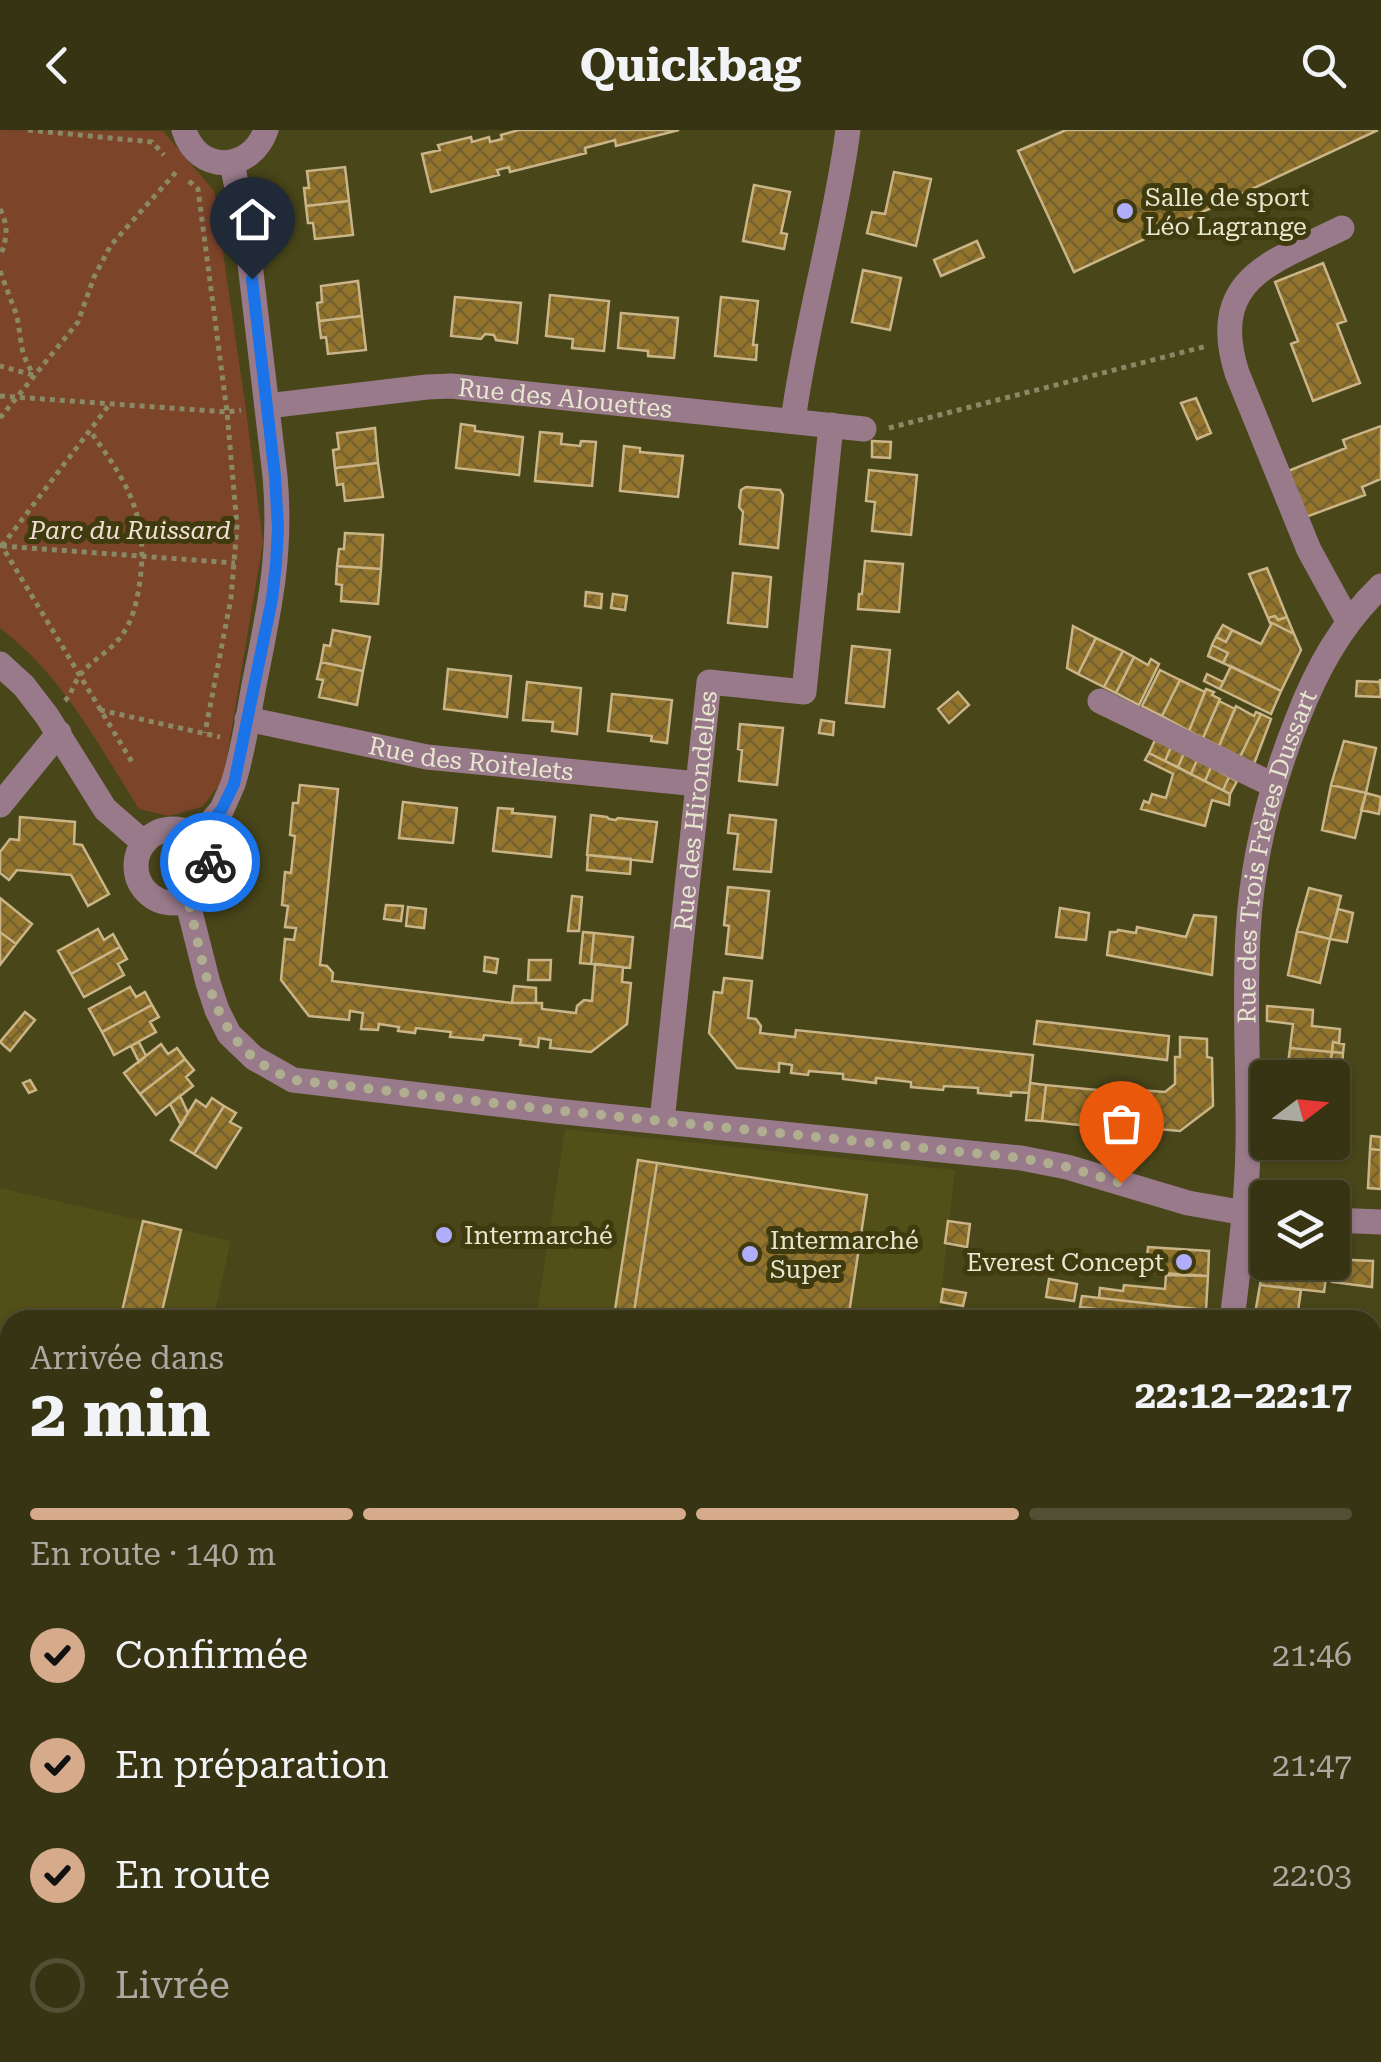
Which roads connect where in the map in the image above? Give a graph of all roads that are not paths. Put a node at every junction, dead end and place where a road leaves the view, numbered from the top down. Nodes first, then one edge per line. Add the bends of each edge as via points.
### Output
1 (184, 130) edge
2 (266, 130) edge
3 (848, 130) edge
4 (866, 130) edge
5 (232, 162) junction
6 (843, 171) junction
7 (1342, 228) dead end
8 (267, 406) junction
9 (793, 421) junction
10 (832, 425) junction
11 (864, 429) road end
12 (1381, 586) edge
13 (1348, 621) junction
14 (0, 664) edge
15 (1100, 701) dead end
16 (53, 724) junction
17 (245, 730) junction
18 (698, 784) junction
19 (1273, 784) junction
20 (0, 805) edge
21 (198, 838) junction
22 (144, 843) junction
23 (188, 900) junction
24 (662, 1122) junction
25 (1253, 1180) edge
26 (1250, 1214) edge
27 (1350, 1221) edge
28 (1381, 1222) edge
29 (1250, 1241) edge
30 (1234, 1310) edge

1 - 5 street via 201,156
2 - 5 street via 255,150
3 - 6 street
4 - 6 street
5 - 8 street
6 - 9 street
7 - 13 street via 1246,282 1230,316 1229,340 1309,550
8 - 9 street, Rue des Alouettes via 451,386
8 - 17 street via 276,564
9 - 10 street, Rue des Alouettes
10 - 11 street, Rue des Alouettes
10 - 18 street, Rue des Hirondelles via 804,692 709,682
12 - 13 street, Rue des Trois Frères Dussart
13 - 19 street, Rue des Trois Frères Dussart via 1314,679
14 - 16 street
15 - 19 street
16 - 20 street
16 - 22 street via 105,809
17 - 18 street, Rue des Roitelets via 409,755
17 - 21 street via 228,798
18 - 24 street, Rue des Hirondelles
19 - 25 street, Rue des Trois Frères Dussart via 1248,932
21 - 22 street via 167,829
21 - 23 street via 210,869 202,890
22 - 23 street via 136,864 142,886 165,902
23 - 24 street via 223,1023 246,1052 284,1077
24 - 26 street via 1036,1160
27 - 28 street
29 - 30 street, Rue des Trois Frères Dussart

